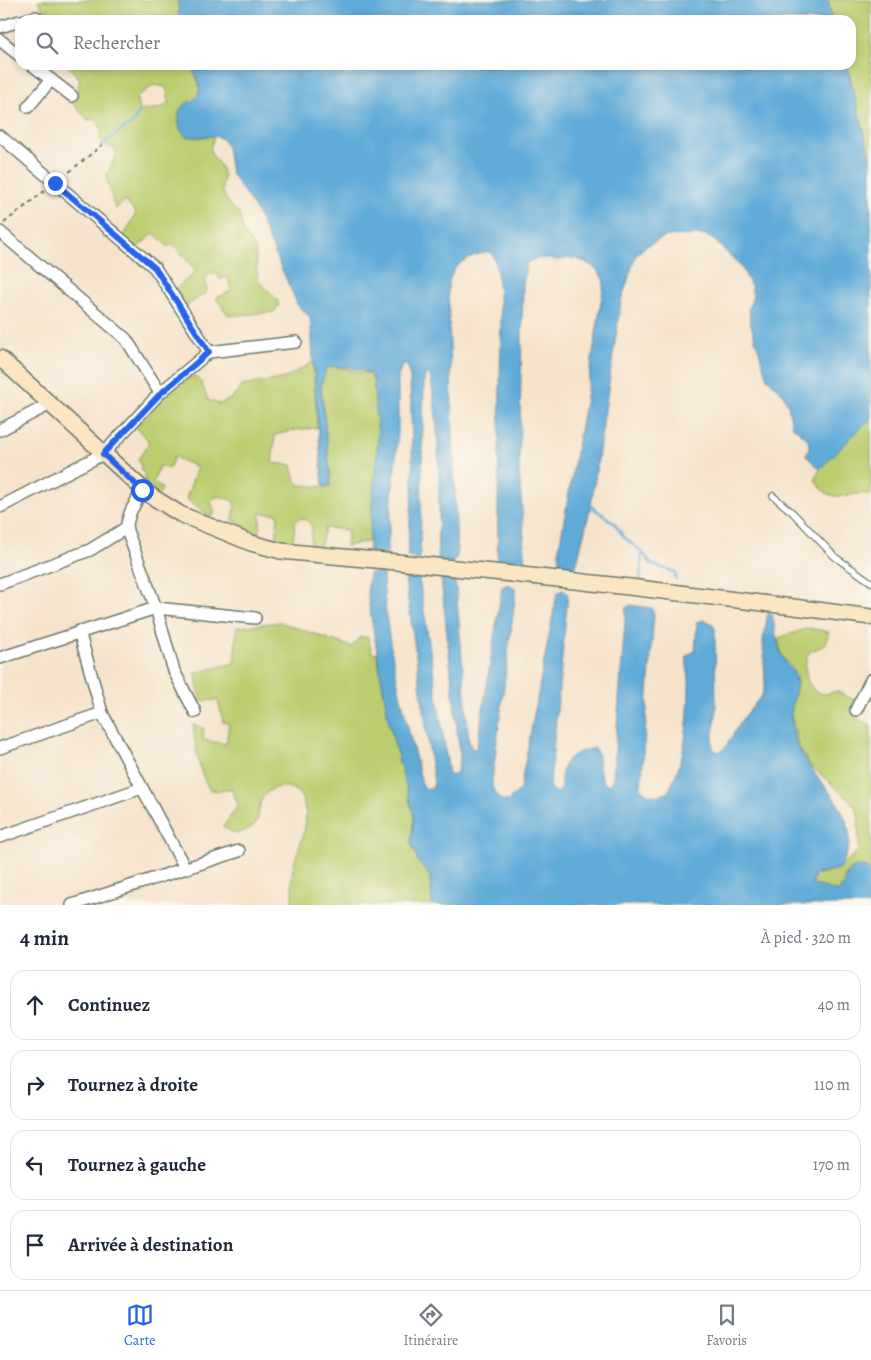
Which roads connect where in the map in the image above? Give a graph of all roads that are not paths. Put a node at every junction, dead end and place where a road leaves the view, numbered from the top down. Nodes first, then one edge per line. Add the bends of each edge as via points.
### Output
1 (15, 22) edge
2 (0, 27) edge
3 (0, 40) edge
4 (15, 52) edge
5 (38, 70) edge
6 (51, 80) junction
7 (72, 96) dead end
8 (28, 107) dead end
9 (0, 136) edge
10 (0, 232) edge
11 (296, 342) dead end
12 (209, 352) junction
13 (0, 358) edge
14 (160, 394) junction
15 (50, 404) junction
16 (0, 430) edge
17 (103, 454) junction
18 (142, 490) junction
19 (773, 496) dead end
20 (0, 507) edge
21 (126, 528) junction
22 (871, 582) edge
23 (0, 584) edge
24 (156, 608) junction
25 (871, 617) edge
26 (255, 618) dead end
27 (79, 631) junction
28 (0, 658) edge
29 (871, 680) edge
30 (856, 710) dead end
31 (195, 712) dead end
32 (102, 713) junction
33 (0, 748) edge
34 (142, 788) junction
35 (0, 838) edge
36 (239, 850) dead end
37 (185, 868) junction
38 (95, 901) edge
39 (72, 905) edge

1 - 2 street
3 - 4 street
5 - 6 street
6 - 7 street
6 - 8 street
9 - 12 street via 155,268
10 - 14 street via 126,339
11 - 12 street
12 - 14 street
13 - 15 street
14 - 17 street
15 - 16 street
15 - 17 street
17 - 18 street
17 - 20 street
18 - 21 street
18 - 25 street via 180,514 251,543 281,551 492,570
19 - 22 lane via 793,512 835,557
21 - 23 street via 90,550
21 - 24 street
24 - 26 street
24 - 27 street
24 - 31 street via 174,671
27 - 28 street
27 - 32 street
29 - 30 street
32 - 33 street
32 - 34 street
34 - 35 street
34 - 37 street
36 - 37 street
37 - 38 street
38 - 39 street

